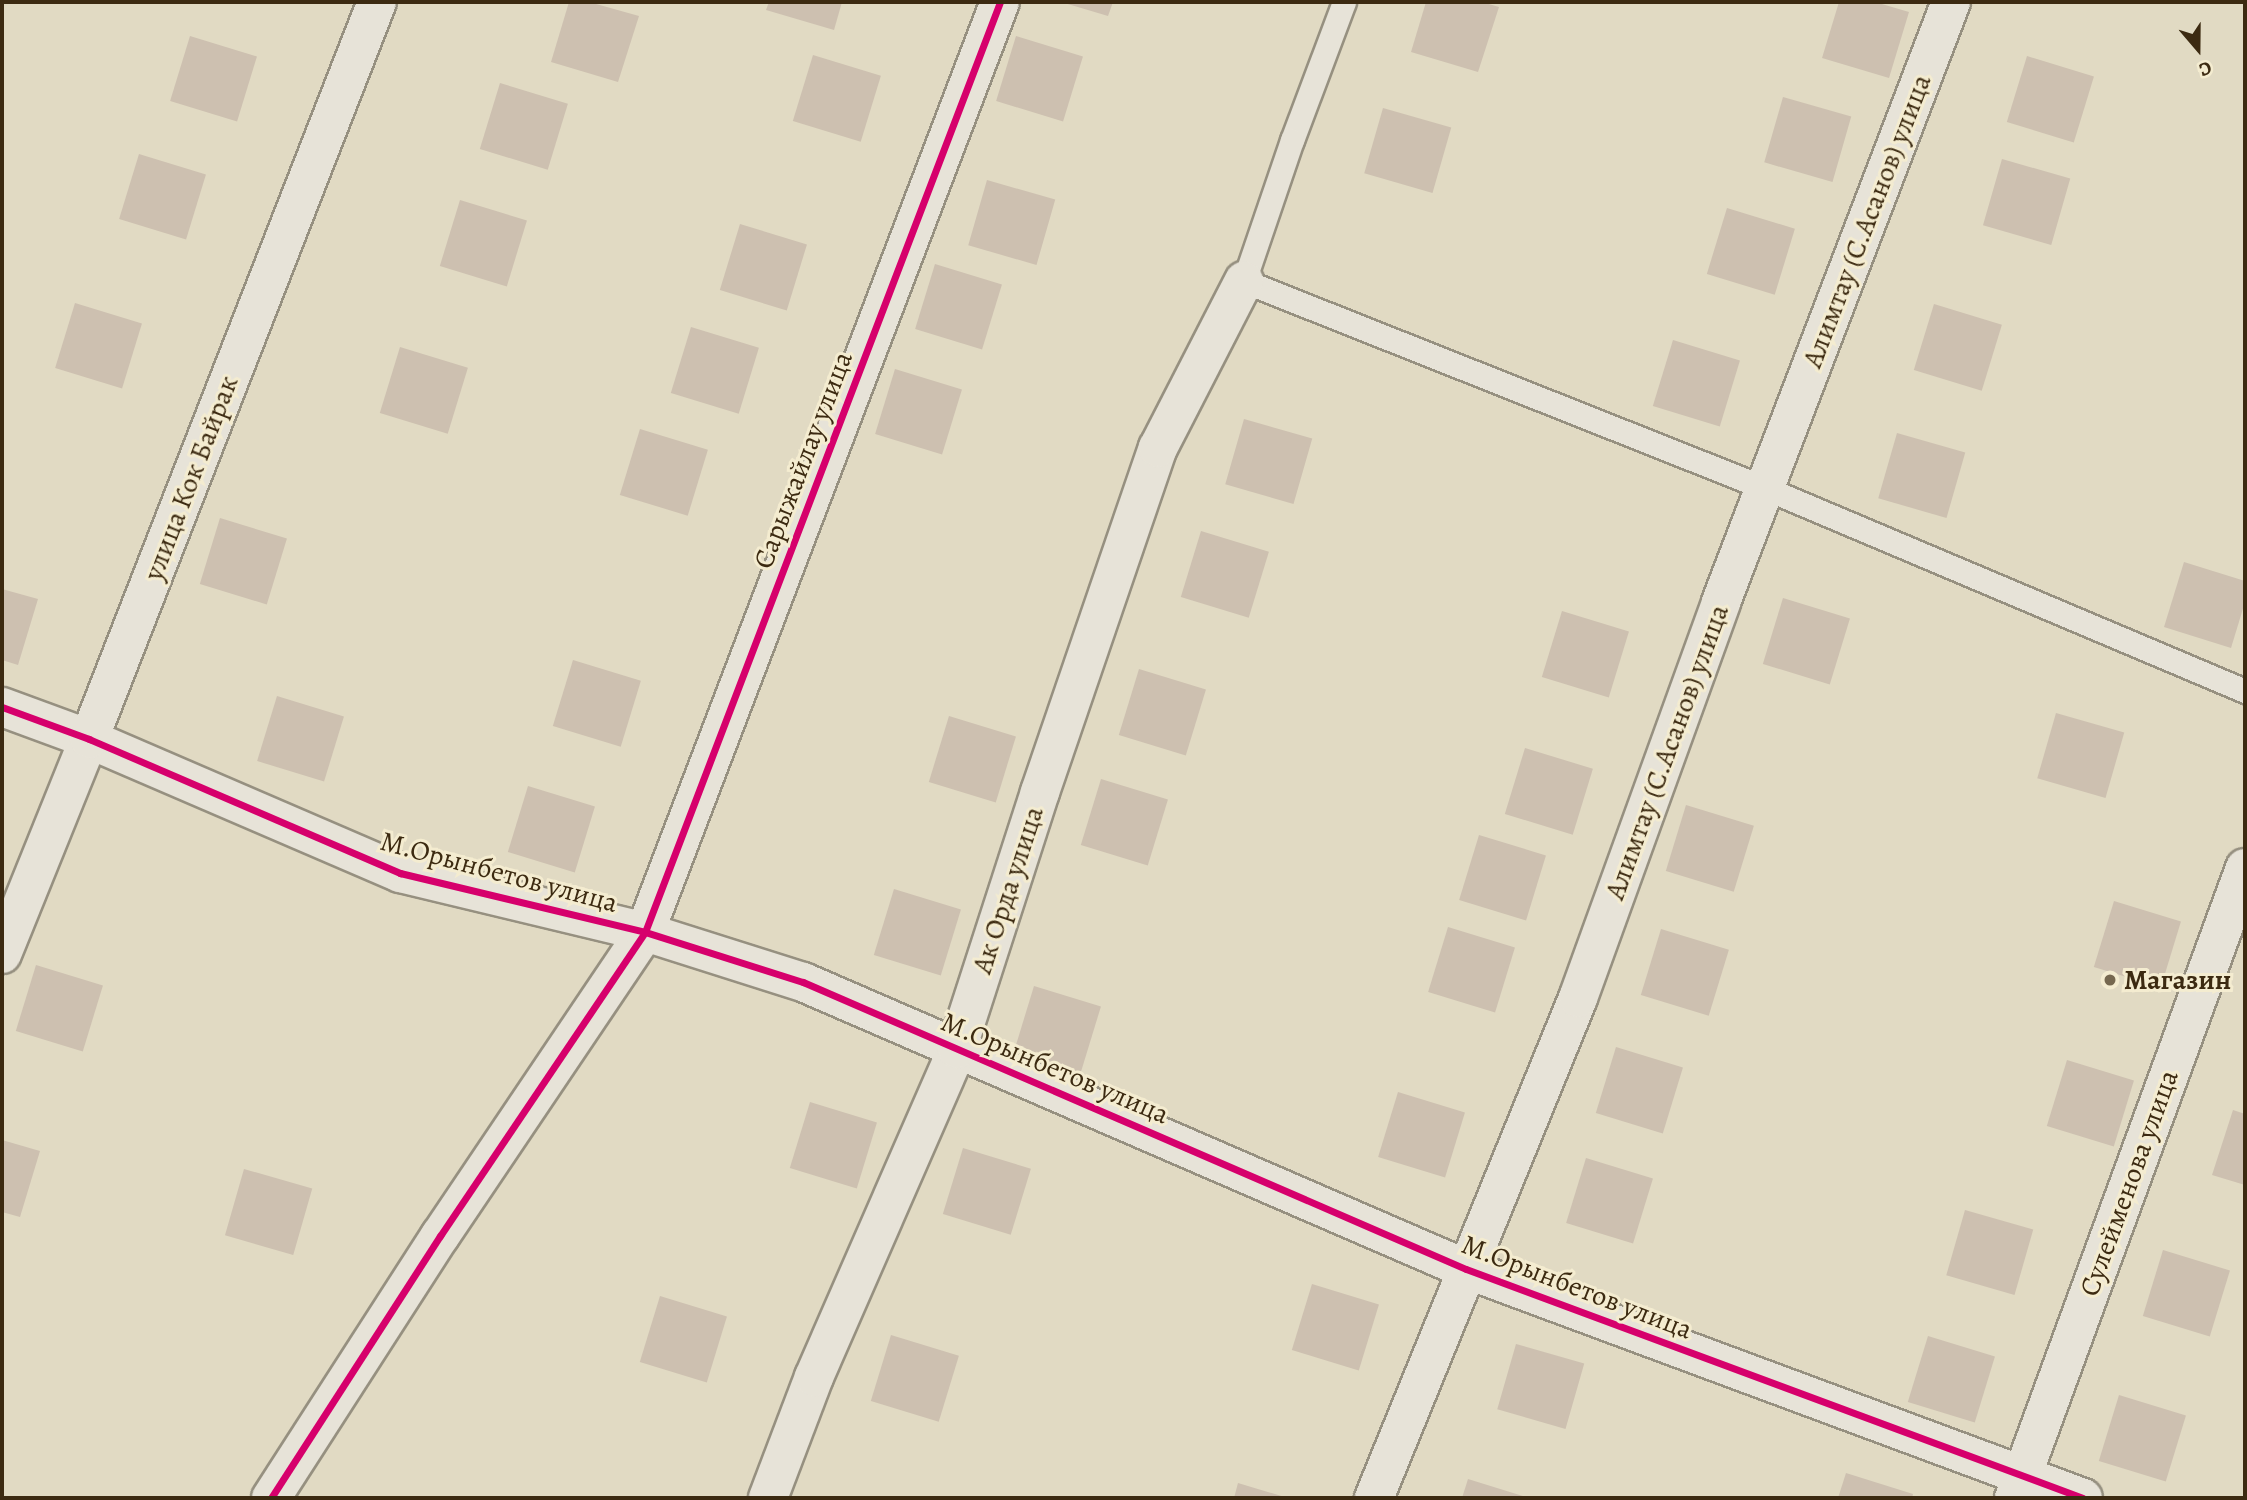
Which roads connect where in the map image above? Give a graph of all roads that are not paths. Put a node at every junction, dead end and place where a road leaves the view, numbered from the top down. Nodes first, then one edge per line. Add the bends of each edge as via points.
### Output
1 (377, 2) edge
2 (1000, 2) edge
3 (1344, 2) edge
4 (1951, 2) edge
5 (1244, 281) junction
6 (1765, 488) junction
7 (2245, 691) edge
8 (2, 707) edge
9 (89, 739) junction
10 (2245, 868) edge
11 (645, 932) junction
12 (2, 954) edge
13 (957, 1049) junction
14 (1466, 1269) junction
15 (2018, 1487) edge
16 (271, 1498) edge
17 (768, 1498) edge
18 (1374, 1498) edge
19 (2083, 1498) edge

1 - 9 street, улица Кок Байрак
2 - 11 street, Сарыжайлау улица
3 - 5 lane
4 - 6 street, Алимтау (С.Асанов) улица
5 - 6 lane
5 - 13 street, Ак Орда улица via 1158,448
6 - 7 lane
6 - 14 street, Алимтау (С.Асанов) улица via 1578,998
8 - 9 street, М.Орынбетов улица
9 - 11 street, М.Орынбетов улица via 400,873
9 - 12 street, улица Кок Байрак
10 - 15 street, Сулейменова улица
11 - 13 street, М.Орынбетов улица via 803,982
11 - 16 street, Сарыжайлау улица
13 - 14 street, М.Орынбетов улица
13 - 17 street, Ак Орда улица via 814,1377
14 - 15 street, М.Орынбетов улица
14 - 18 street, Алимтау (С.Асанов) улица
15 - 19 street, М.Орынбетов улица

